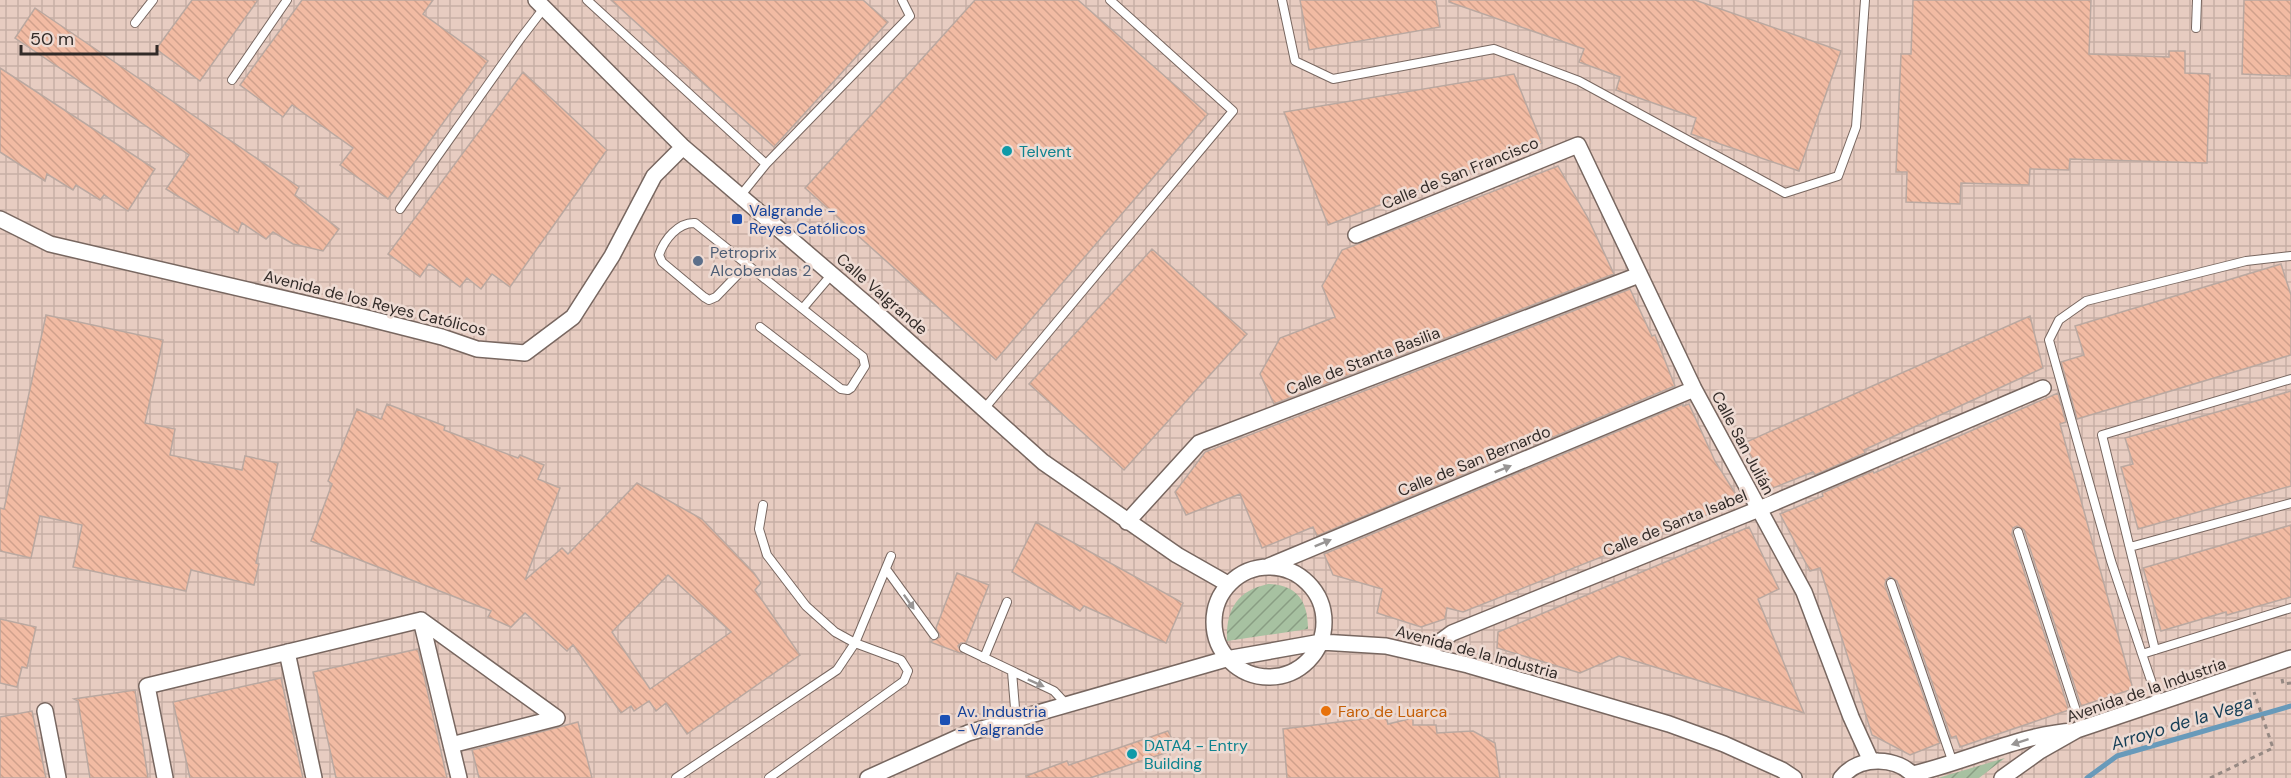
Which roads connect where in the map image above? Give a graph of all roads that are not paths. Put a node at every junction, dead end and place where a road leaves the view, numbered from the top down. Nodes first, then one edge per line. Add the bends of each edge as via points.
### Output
1 (153, 0) edge
2 (287, 0) edge
3 (587, 0) edge
4 (902, 0) edge
5 (1110, 0) edge
6 (1282, 0) edge
7 (1865, 0) edge
8 (2197, 0) edge
9 (540, 4) edge
10 (135, 23) dead end
11 (2196, 28) dead end
12 (232, 80) dead end
13 (1578, 145) joint
14 (683, 147) junction
15 (766, 164) junction
16 (741, 195) junction
17 (400, 209) dead end
18 (0, 219) edge
19 (1356, 236) dead end
20 (2291, 256) edge
21 (747, 265) junction
22 (832, 274) junction
23 (1639, 275) junction
24 (803, 308) junction
25 (760, 327) dead end
26 (2291, 379) edge
27 (2043, 388) dead end
28 (1694, 389) junction
29 (984, 409) junction
30 (2291, 503) edge
31 (763, 505) dead end
32 (1759, 509) junction
33 (1127, 522) junction
34 (2018, 532) dead end
35 (2130, 547) junction
36 (891, 556) dead end
37 (1269, 566) junction
38 (886, 569) junction
39 (1891, 583) dead end
40 (1228, 584) junction
41 (1007, 602) dead end
42 (2291, 608) edge
43 (421, 620) junction
44 (934, 635) dead end
45 (1321, 642) junction
46 (855, 643) junction
47 (964, 648) dead end
48 (2155, 650) junction
49 (287, 652) junction
50 (1423, 654) junction
51 (2142, 654) junction
52 (984, 658) junction
53 (1226, 659) junction
54 (2286, 662) edge
55 (1012, 672) junction
56 (2159, 704) junction
57 (1067, 706) junction
58 (45, 711) dead end
59 (1016, 720) junction
60 (2080, 730) junction
61 (451, 745) junction
62 (1871, 761) junction
63 (1953, 764) junction
64 (1915, 776) edge
65 (58, 778) edge
66 (165, 778) edge
67 (314, 778) edge
68 (459, 778) edge
69 (675, 778) edge
70 (769, 778) edge
71 (868, 778) edge
72 (1794, 778) edge
73 (1841, 778) edge
74 (2002, 778) edge

1 - 10 lane
2 - 12 lane
3 - 15 lane
4 - 15 lane via 910,16
5 - 29 lane via 1233,111
6 - 7 lane via 1295,61 1333,79 1494,49 1579,81 1785,193 1838,176 1856,126
8 - 11 lane
9 - 14 street, Calle Valgrande
9 - 17 lane via 521,38
13 - 19 street, Calle de San Francisco
13 - 23 street, Calle San Julián
14 - 16 street, Calle Valgrande
14 - 18 street, Avenida de los Reyes Católicos via 654,176 612,256 573,317 525,353 477,349 363,317 50,244
15 - 16 lane
16 - 22 street, Calle Valgrande
20 - 51 lane via 2246,261 2086,301 2059,320 2049,340 2111,561
21 - 21 lane via 709,300 662,262 659,255 680,225 695,223
21 - 24 lane
22 - 24 lane
22 - 29 street, Calle Valgrande
23 - 28 street, Calle San Julián
23 - 33 street, Calle de Stanta Basilia via 1199,443
24 - 25 lane via 865,361 852,388 841,388
26 - 35 lane via 2102,435
27 - 32 street, Calle de Santa Isabel
28 - 32 street, Calle San Julián
37 -> 28 street, Calle de San Bernardo
29 - 33 street, Calle Valgrande via 1043,462
30 - 35 lane
31 - 46 lane via 759,529 767,555 806,606 835,632
32 - 50 street, Calle de Santa Isabel via 1452,633
32 - 62 street, Calle San Julián via 1804,592
33 - 40 street, Calle Valgrande
34 - 60 lane
35 - 48 lane
36 - 38 lane
37 - 40 street via 1240,574
37 - 45 street via 1303,578 1314,590 1322,605
38 -> 44 lane
38 - 46 lane
39 - 63 lane
40 - 53 street via 1219,597 1213,628
41 - 52 lane
42 - 48 lane
43 - 49 street
43 - 61 street
43 - 61 street via 557,718
45 - 50 street, Avenida de la Industria via 1386,646
45 - 53 street, Avenida de la Industria
45 - 53 street via 1302,666 1271,678 1254,675
46 - 69 lane via 837,670
46 - 70 lane via 901,660 908,671 904,681
47 - 52 lane
48 - 51 lane
49 - 66 street via 147,686
49 - 67 street
50 - 72 street, Avenida de la Industria via 1669,724 1724,744
51 - 56 lane
52 - 55 lane
53 - 57 street, Avenida de la Industria
54 - 56 street, Avenida de la Industria
55 -> 57 lane via 1054,691
55 - 59 lane
56 - 60 street, Avenida de la Industria
57 - 59 street, Avenida de la Industria
58 - 65 street
59 - 71 street, Avenida de la Industria via 952,739
60 -> 63 street via 2051,732
60 - 74 street, Avenida de la Industria via 2040,751
61 - 68 street
62 - 64 street via 1886,761
62 - 73 street
63 - 64 street

